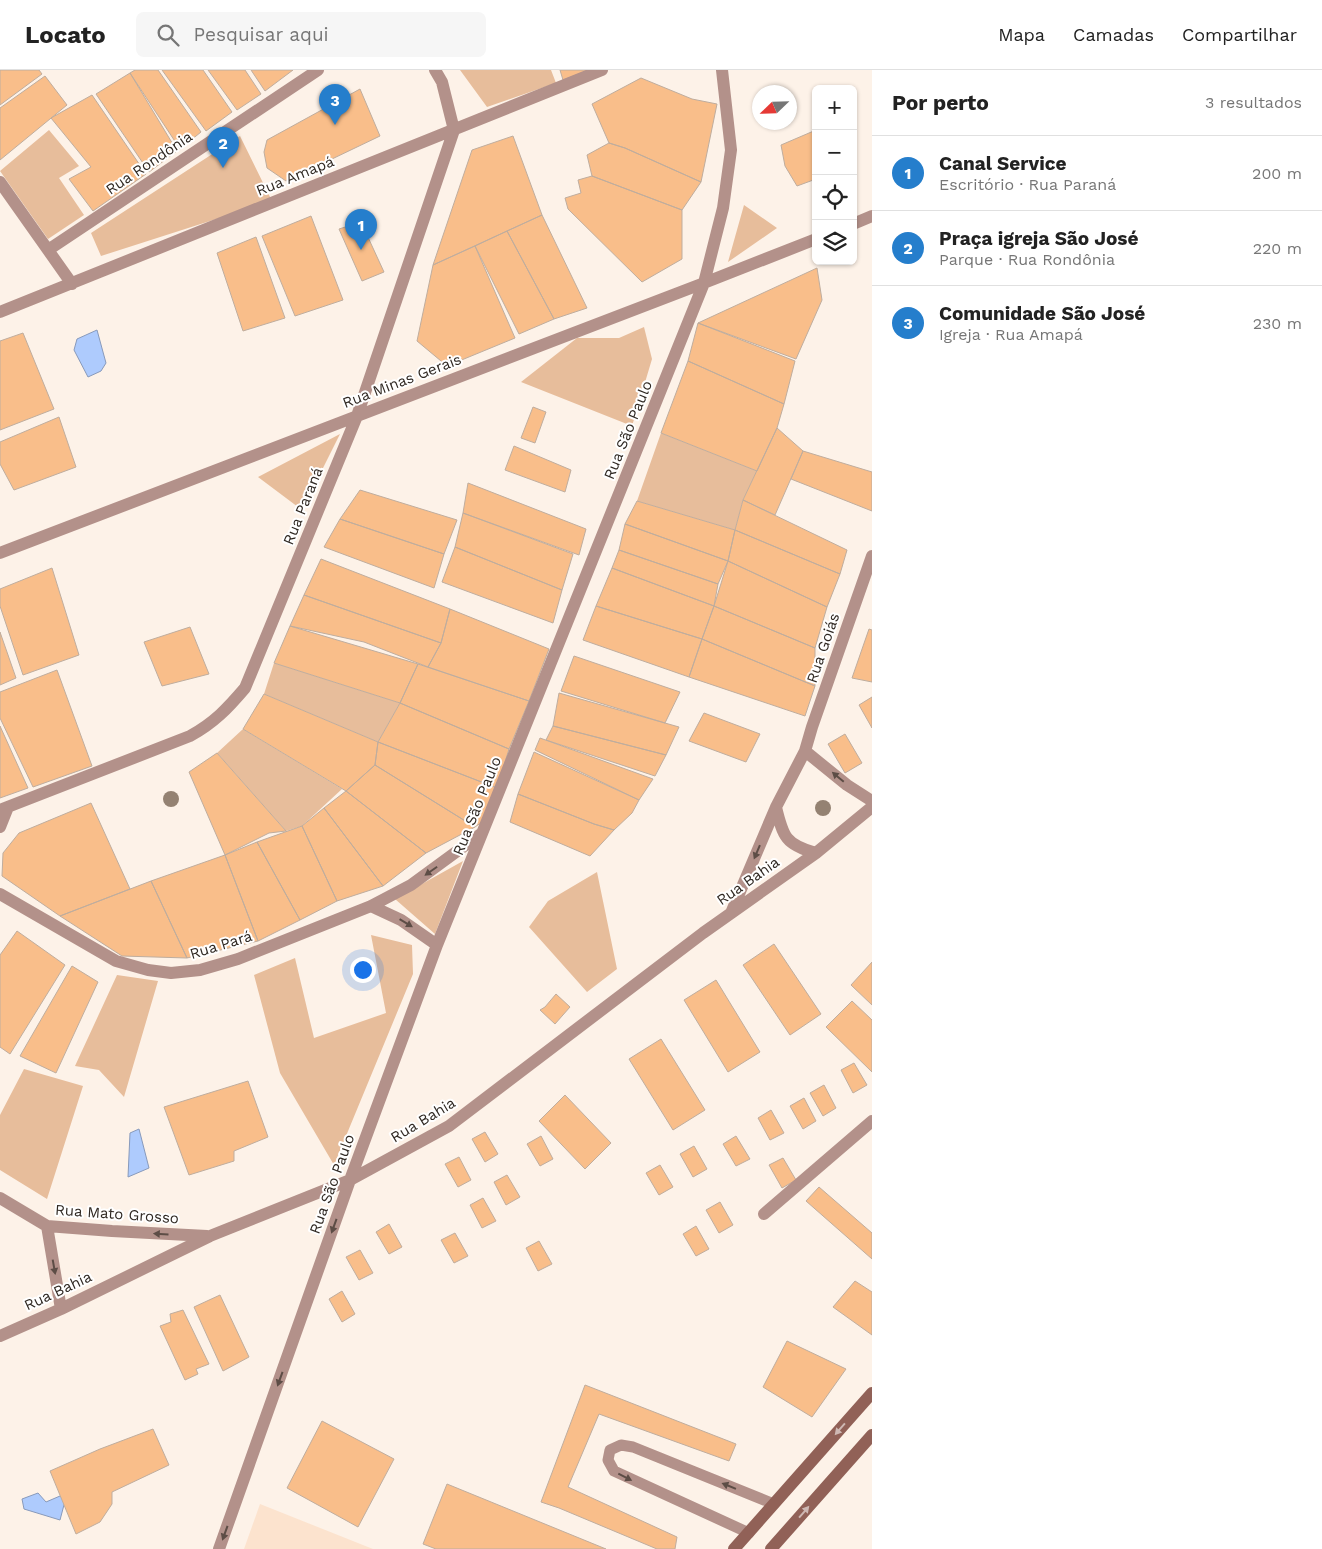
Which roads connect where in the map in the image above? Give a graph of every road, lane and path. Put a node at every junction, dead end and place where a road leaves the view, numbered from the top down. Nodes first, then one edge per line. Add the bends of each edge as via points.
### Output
1 (318, 70) edge
2 (435, 70) edge
3 (602, 70) edge
4 (722, 70) edge
5 (454, 130) junction
6 (0, 182) edge
7 (872, 216) edge
8 (857, 222) edge
9 (812, 241) edge
10 (48, 250) junction
11 (704, 283) junction
12 (72, 284) junction
13 (0, 312) edge
14 (357, 416) junction
15 (0, 553) edge
16 (872, 556) edge
17 (806, 751) junction
18 (872, 801) edge
19 (776, 807) junction
20 (872, 807) edge
21 (4, 809) edge
22 (0, 827) edge
23 (484, 832) junction
24 (816, 853) junction
25 (0, 894) edge
26 (371, 906) junction
27 (730, 913) junction
28 (437, 945) junction
29 (872, 1121) edge
30 (350, 1180) junction
31 (0, 1198) edge
32 (764, 1214) dead end
33 (47, 1226) junction
34 (210, 1236) junction
35 (61, 1309) junction
36 (0, 1336) edge
37 (872, 1393) edge
38 (872, 1435) edge
39 (774, 1504) junction
40 (749, 1533) junction
41 (220, 1549) edge
42 (734, 1549) edge
43 (771, 1549) edge

1 - 10 street, Rua Rondônia
2 - 5 street via 442,82
3 - 5 street, Rua Amapá
4 - 11 street, Rua São Paulo via 731,150 723,208
5 - 12 street, Rua Amapá
5 - 14 street, Rua Paraná
6 - 10 street
7 - 8 street
9 - 11 street, Rua Minas Gerais
10 - 12 street
11 - 14 street, Rua Minas Gerais
11 - 23 street, Rua São Paulo
12 - 13 street, Rua Amapá
14 - 15 street, Rua Minas Gerais
14 - 21 street, Rua Paraná via 246,688 208,727 190,736
16 - 17 street, Rua Goiás
18 -> 17 street
17 - 19 street, Rua Goiás
19 - 24 street via 782,831 789,841
19 -> 27 street
20 - 24 street, Rua Bahia
21 - 22 street
23 -> 26 street, Rua Pará via 411,885
23 - 28 street, Rua São Paulo
24 - 27 street, Rua Bahia
25 - 26 street, Rua Pará via 116,961 172,973 200,970 238,959
26 -> 28 street via 401,920
27 - 30 street, Rua Bahia via 449,1126
28 - 30 street, Rua São Paulo
29 - 32 street
30 - 34 street, Rua Bahia
30 -> 41 street, Rua São Paulo
31 - 33 street, Rua Mato Grosso
34 -> 33 street, Rua Mato Grosso
33 -> 35 street
34 - 35 street, Rua Bahia
35 - 36 street, Rua Bahia
37 -> 39 main road
43 -> 38 main road
39 - 40 main road
39 -> 40 lane via 633,1447 621,1445 610,1450 608,1460 614,1471
40 - 42 main road

